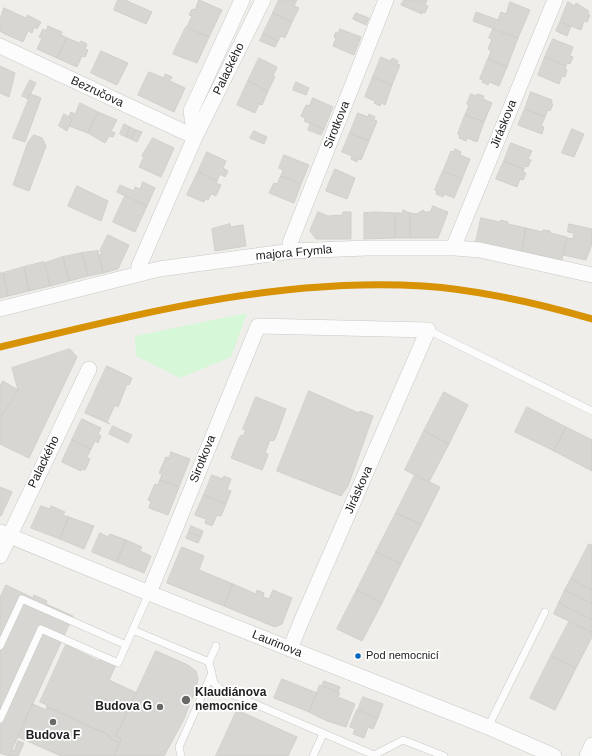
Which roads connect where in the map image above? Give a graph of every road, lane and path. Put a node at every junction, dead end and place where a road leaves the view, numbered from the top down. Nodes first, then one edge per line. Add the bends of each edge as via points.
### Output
1 (242, 0) edge
2 (263, 0) edge
3 (386, 0) edge
4 (555, 0) edge
5 (0, 46) edge
6 (195, 137) junction
7 (455, 248) junction
8 (292, 251) junction
9 (139, 274) junction
10 (592, 275) edge
11 (0, 310) edge
12 (428, 330) junction
13 (89, 369) dead end
14 (592, 411) edge
15 (5, 533) edge
16 (0, 556) edge
17 (149, 593) junction
18 (545, 612) dead end
19 (133, 630) junction
20 (126, 645) junction
21 (0, 646) edge
22 (216, 646) dead end
23 (290, 649) junction
24 (209, 662) junction
25 (212, 673) junction
26 (0, 719) edge
27 (488, 727) junction
28 (323, 734) junction
29 (592, 745) edge
30 (181, 756) edge
31 (313, 756) edge
32 (374, 756) edge
33 (444, 756) edge
34 (554, 756) edge
35 (586, 756) edge

1 - 6 street, Palackého via 191,111
2 - 6 street, Palackého
3 - 8 street, Sirotkova via 290,243
4 - 7 street, Jiráskova
5 - 6 street, Bezručova
6 - 9 street, Palackého via 139,266
7 - 8 street, majora Frymla
7 - 10 street, majora Frymla
8 - 9 street, majora Frymla
9 - 11 street, majora Frymla
12 - 14 lane
12 - 17 street, Sirotkova via 258,326
12 - 23 street, Jiráskova
13 - 15 street, Palackého
15 - 16 street, Palackého
15 - 17 street, Laurinova
17 - 19 lane
17 - 23 street, Laurinova
18 - 27 lane
19 - 20 lane
19 - 24 lane
20 - 21 lane via 22,599
20 - 26 lane via 118,663 41,629
22 - 24 lane
23 - 27 street, Laurinova
24 - 25 lane
25 - 28 lane via 214,683 220,689
25 - 30 lane via 179,747
27 - 34 street, Laurinova
28 - 31 lane
28 - 32 lane
29 - 35 street
32 - 33 lane via 403,740

